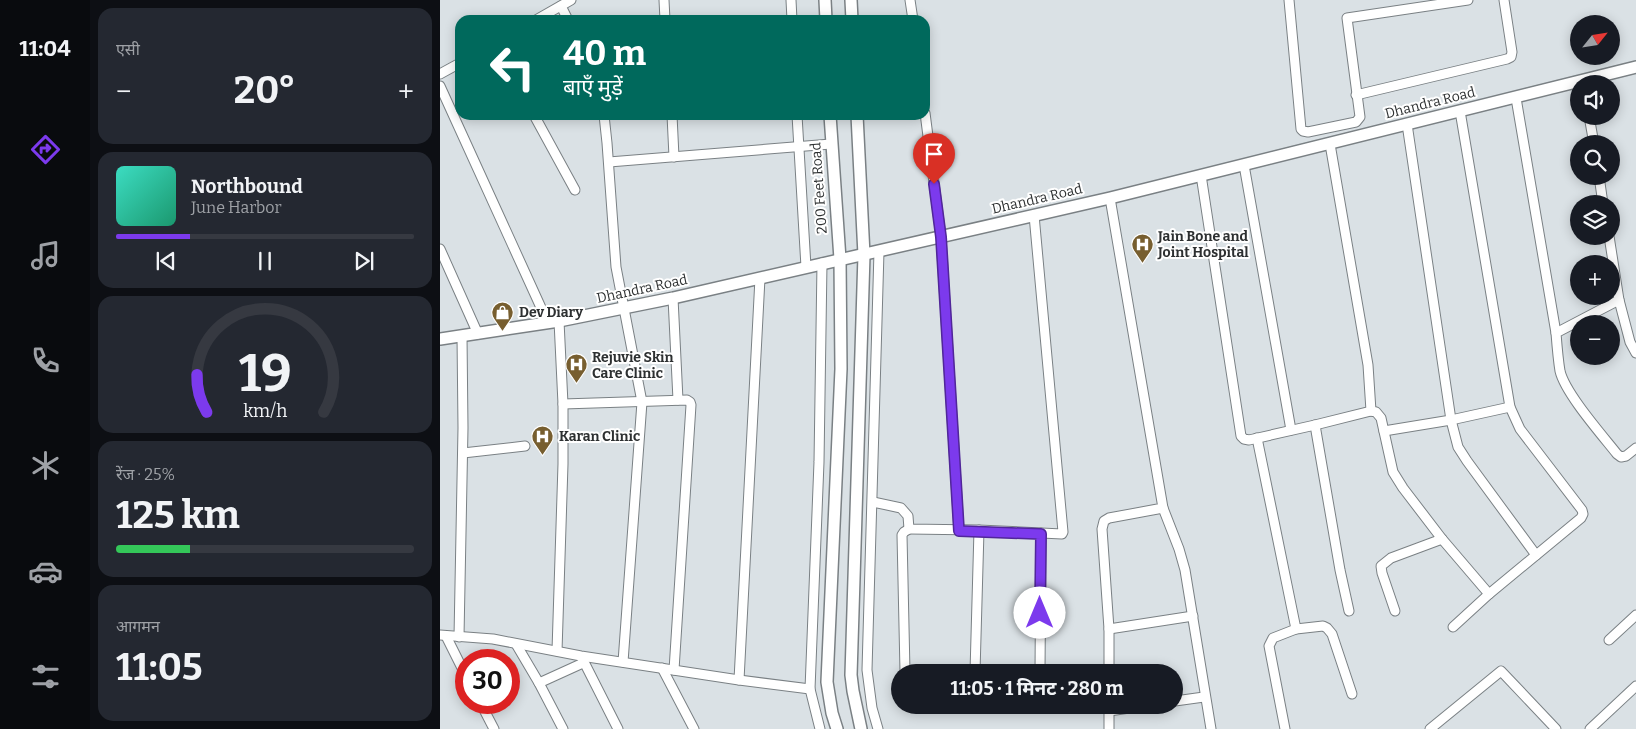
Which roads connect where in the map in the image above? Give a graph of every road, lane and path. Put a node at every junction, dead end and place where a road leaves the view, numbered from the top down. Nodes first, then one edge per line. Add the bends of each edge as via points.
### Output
1 (571, 0) edge
2 (664, 0) edge
3 (791, 0) edge
4 (825, 0) edge
5 (851, 0) edge
6 (910, 0) edge
7 (1289, 0) edge
8 (1468, 0) edge
9 (1504, 0) edge
10 (561, 6) junction
11 (545, 15) edge
12 (566, 15) edge
13 (665, 15) edge
14 (792, 15) edge
15 (826, 15) edge
16 (852, 15) edge
17 (912, 15) edge
18 (455, 66) edge
19 (1636, 67) edge
20 (440, 74) edge
21 (1608, 75) edge
22 (1570, 85) edge
23 (440, 86) edge
24 (1356, 95) junction
25 (1516, 98) junction
26 (1460, 111) junction
27 (455, 117) edge
28 (456, 120) edge
29 (537, 120) edge
30 (605, 120) edge
31 (672, 120) edge
32 (797, 120) edge
33 (830, 120) edge
34 (857, 120) edge
35 (926, 120) edge
36 (1407, 124) junction
37 (831, 144) junction
38 (1330, 144) junction
39 (798, 147) junction
40 (674, 157) junction
41 (609, 162) junction
42 (1244, 165) junction
43 (1201, 175) junction
44 (575, 190) dead end
45 (1110, 198) junction
46 (1034, 215) junction
47 (941, 237) junction
48 (440, 249) edge
49 (879, 250) junction
50 (864, 255) junction
51 (840, 260) junction
52 (822, 263) junction
53 (806, 267) junction
54 (760, 278) junction
55 (673, 298) junction
56 (1620, 304) edge
57 (1609, 305) edge
58 (623, 309) junction
59 (554, 322) junction
60 (1556, 333) junction
61 (478, 334) junction
62 (462, 336) junction
63 (440, 339) edge
64 (1636, 353) edge
65 (678, 400) junction
66 (642, 402) junction
67 (563, 404) junction
68 (1510, 407) junction
69 (1371, 411) junction
70 (1451, 420) junction
71 (1315, 425) junction
72 (1291, 430) junction
73 (1384, 431) junction
74 (1257, 438) junction
75 (525, 446) dead end
76 (1636, 448) edge
77 (462, 453) junction
78 (873, 502) junction
79 (1163, 508) junction
80 (909, 529) junction
81 (979, 530) junction
82 (959, 531) junction
83 (1041, 534) junction
84 (1442, 539) junction
85 (1536, 555) junction
86 (1489, 594) junction
87 (1349, 611) dead end
88 (1395, 611) dead end
89 (1636, 615) edge
90 (1193, 616) junction
91 (1453, 627) dead end
92 (1109, 629) junction
93 (1296, 629) junction
94 (443, 636) edge
95 (460, 637) junction
96 (1609, 640) dead end
97 (516, 644) junction
98 (557, 651) junction
99 (455, 657) edge
100 (582, 659) junction
101 (623, 662) junction
102 (905, 664) edge
103 (975, 664) edge
104 (1040, 664) edge
105 (1109, 664) edge
106 (662, 668) junction
107 (674, 670) junction
108 (739, 680) junction
109 (539, 683) junction
110 (1636, 686) edge
111 (810, 689) junction
112 (1352, 694) dead end
113 (1204, 697) junction
114 (1183, 700) edge
115 (486, 714) edge
116 (1109, 714) edge
117 (494, 729) edge
118 (563, 729) edge
119 (618, 729) edge
120 (694, 729) edge
121 (820, 729) edge
122 (837, 729) edge
123 (861, 729) edge
124 (878, 729) edge
125 (1109, 729) edge
126 (1211, 729) edge
127 (1285, 729) edge
128 (1430, 729) edge
129 (1556, 729) edge
130 (1590, 729) edge

1 - 10 street
2 - 13 street
3 - 14 street
4 - 15 street
5 - 16 street
6 - 17 street
7 - 24 street via 1303,131 1356,122 1360,117
8 - 24 street via 1347,18
9 - 24 street via 1512,52 1507,59
10 - 11 street
10 - 12 street
18 - 20 street
19 - 21 street, Dhandra Road
22 - 25 street, Dhandra Road
23 - 27 street
25 - 26 street, Dhandra Road
25 - 60 street
26 - 36 street, Dhandra Road
26 - 68 street
28 - 59 street
29 - 44 street
30 - 41 street
31 - 40 street
32 - 39 street
33 - 37 street, 200 Feet Road
34 - 50 street
35 - 47 street
36 - 38 street, Dhandra Road
36 - 70 street
37 - 39 street
37 - 51 street, 200 Feet Road
38 - 42 street, Dhandra Road
38 - 69 street via 1368,366
39 - 40 street
39 - 53 street
40 - 41 street
41 - 58 street via 616,267
42 - 43 street, Dhandra Road
42 - 72 street
43 - 45 street, Dhandra Road
43 - 74 street via 1241,436 1249,440
45 - 46 street, Dhandra Road
45 - 79 street
46 - 47 street, Dhandra Road
46 - 83 street via 1063,532 1058,535
47 - 49 street, Dhandra Road
47 - 82 street
48 - 61 street
49 - 50 street, Dhandra Road
49 - 78 street
50 - 51 street, Dhandra Road
50 - 123 street via 851,675
51 - 52 street, Dhandra Road
51 - 122 street, 200 Feet Road via 840,378 827,682
52 - 53 street, Dhandra Road
52 - 111 street via 819,462
53 - 54 street, Dhandra Road
54 - 55 street, Dhandra Road
54 - 108 street
55 - 58 street, Dhandra Road
55 - 65 street
56 - 64 street
57 - 60 street
58 - 59 street, Dhandra Road
58 - 66 street
59 - 61 street, Dhandra Road
59 - 67 street
60 - 76 street via 1560,372 1576,401 1621,458
61 - 62 street, Dhandra Road
62 - 63 street, Dhandra Road
62 - 77 street
65 - 66 street
65 - 107 street via 686,400 691,405
66 - 67 street
66 - 101 street
67 - 98 street
68 - 70 street
68 - 85 street via 1520,430 1583,514
69 - 71 street
69 - 73 street via 1381,418
70 - 73 street
70 - 85 street via 1458,447 1466,461
71 - 72 street
71 - 87 street
72 - 74 street
73 - 84 street via 1393,472
74 - 93 street
75 - 77 street
77 - 95 street
78 - 80 street via 902,508 908,516
78 - 124 street via 867,670
79 - 90 street via 1179,550
79 - 92 street via 1104,521
80 - 82 street
80 - 102 street via 902,536
81 - 82 street
81 - 83 street
81 - 103 street
83 - 104 street
84 - 86 street
84 - 88 street via 1391,558 1382,566
85 - 86 street
86 - 91 street
89 - 96 street
90 - 92 street
90 - 113 street
92 - 105 street
93 - 112 street via 1327,628 1332,634
93 - 127 street via 1273,638 1269,646
94 - 95 street
94 - 99 street
95 - 97 street
97 - 98 street
97 - 109 street
98 - 100 street
100 - 101 street
100 - 109 street
100 - 119 street
101 - 106 street
106 - 107 street
106 - 120 street
107 - 108 street
108 - 111 street
109 - 118 street
110 - 130 street
111 - 121 street
113 - 114 street
113 - 126 street
115 - 117 street
116 - 125 street
128 - 129 street via 1501,671

